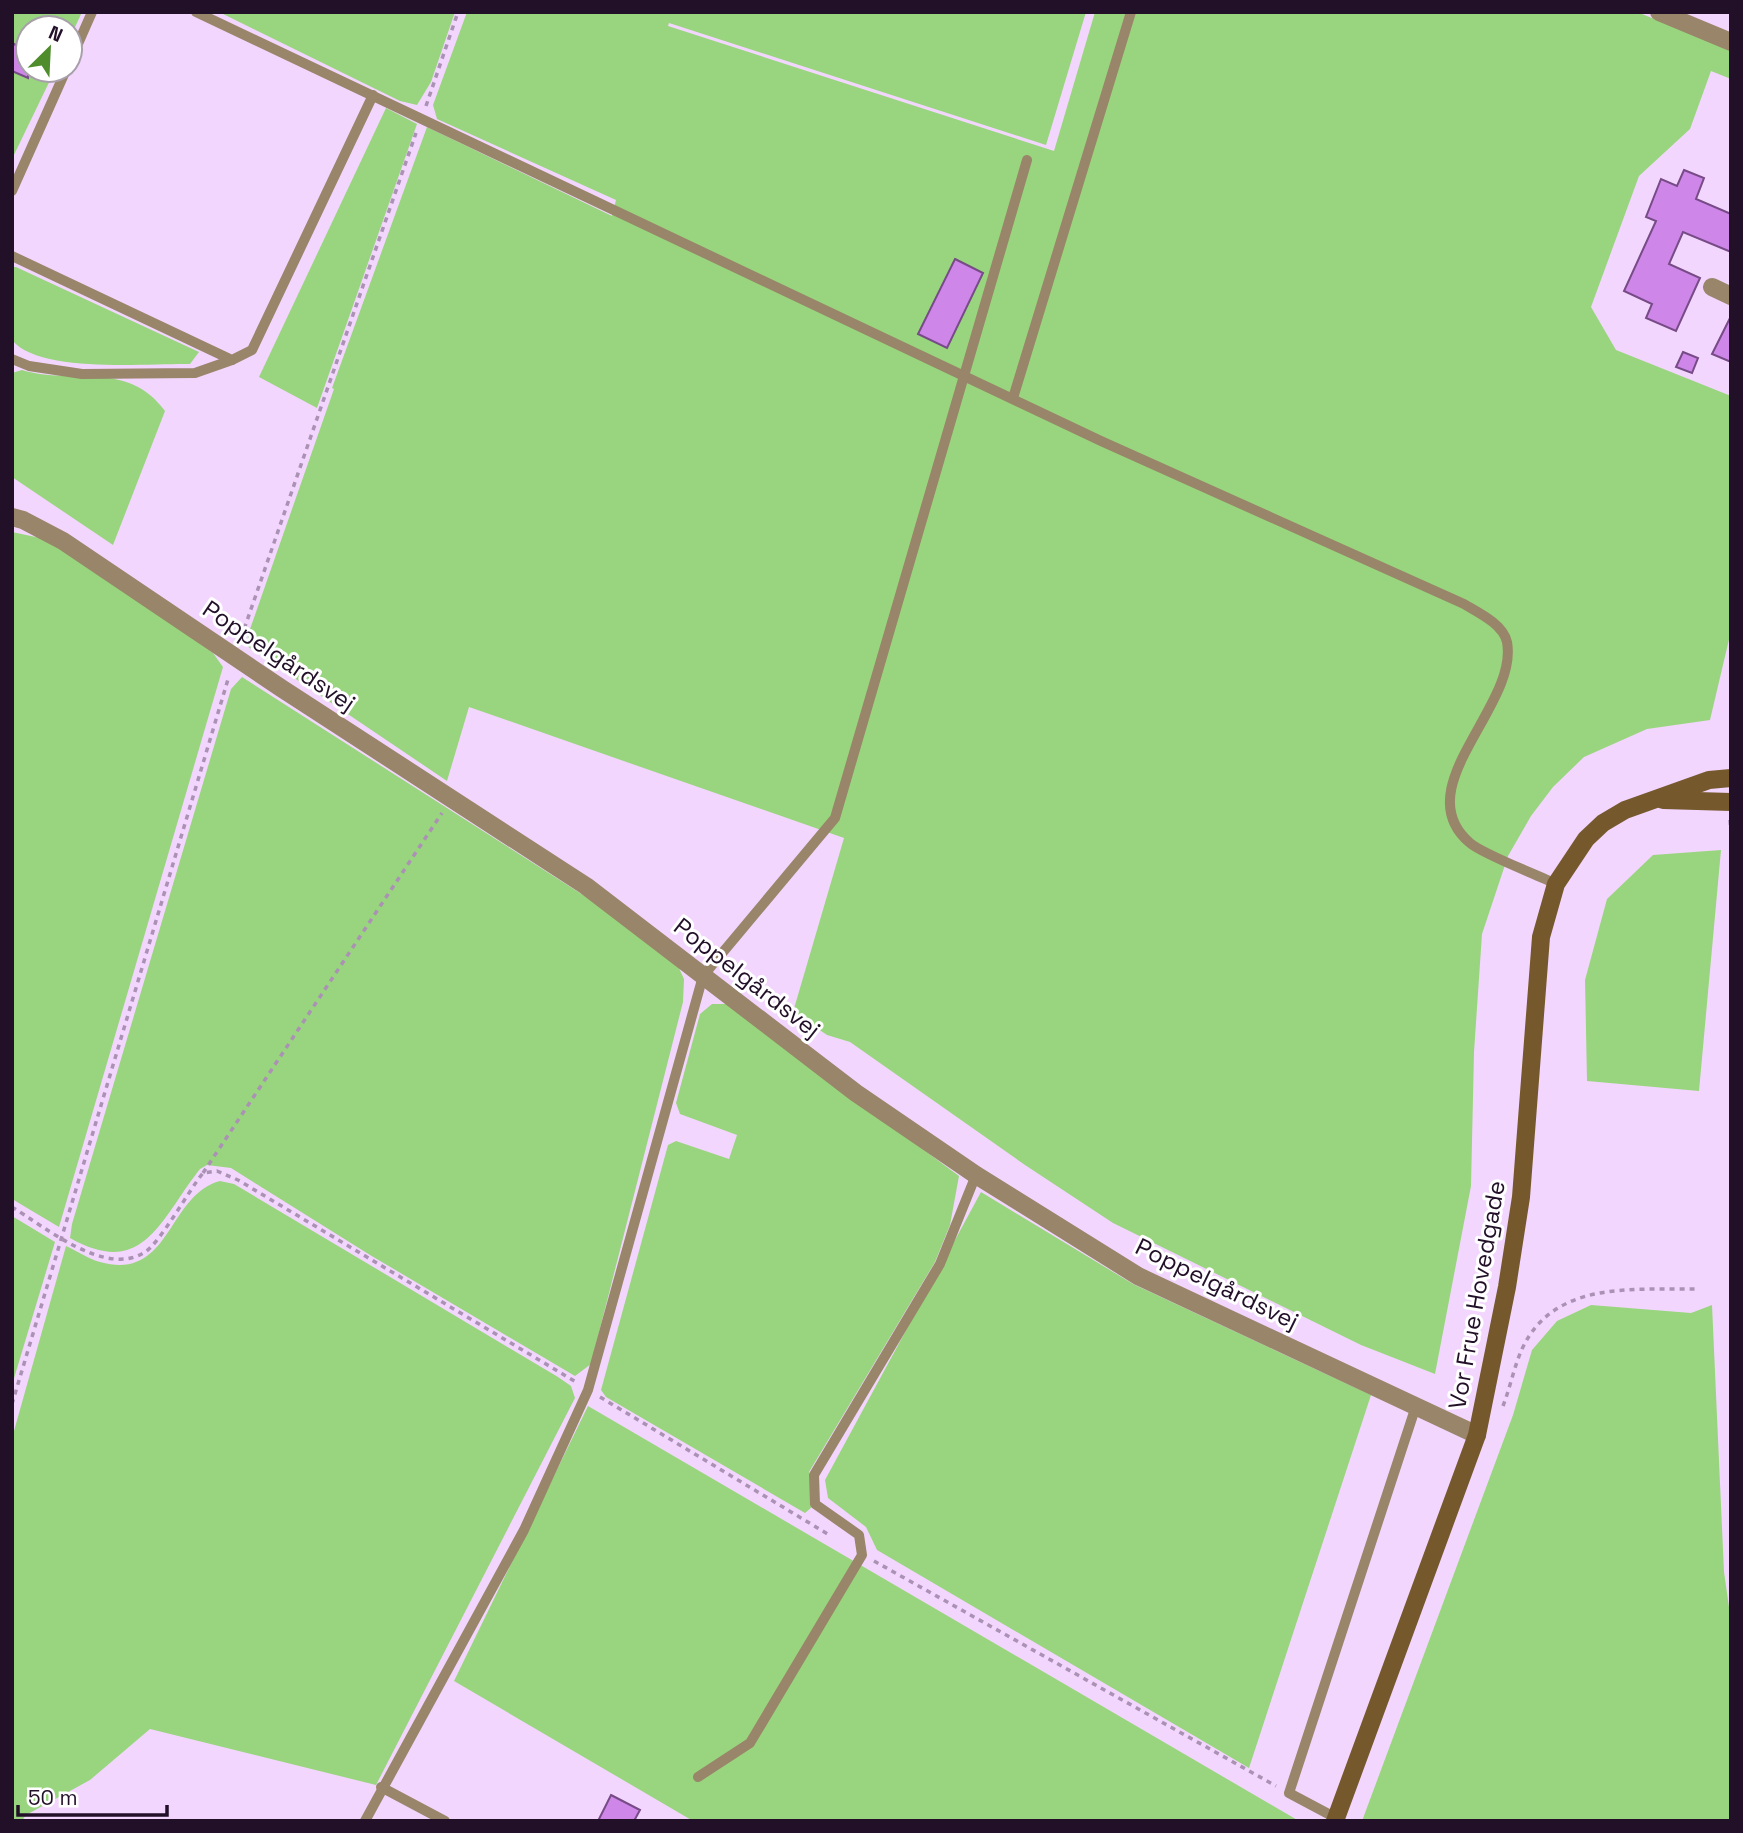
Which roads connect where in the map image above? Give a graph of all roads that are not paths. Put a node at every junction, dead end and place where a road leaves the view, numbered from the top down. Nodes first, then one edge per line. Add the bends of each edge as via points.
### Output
1 (92, 12) edge
2 (196, 12) edge
3 (1131, 12) edge
4 (1659, 12) edge
5 (84, 30) edge
6 (1731, 43) edge
7 (60, 84) edge
8 (373, 95) junction
9 (1027, 160) dead end
10 (12, 191) edge
11 (12, 257) edge
12 (1712, 287) dead end
13 (1731, 296) edge
14 (12, 359) edge
15 (232, 360) junction
16 (965, 375) junction
17 (1013, 398) junction
18 (12, 517) edge
19 (1731, 778) edge
20 (1649, 799) junction
21 (1731, 802) edge
22 (1556, 884) junction
23 (703, 976) junction
24 (976, 1175) junction
25 (1416, 1406) junction
26 (1477, 1435) junction
27 (698, 1777) dead end
28 (382, 1787) junction
29 (1335, 1819) edge
30 (365, 1821) edge
31 (445, 1821) edge

1 - 5 lane
2 - 8 lane
3 - 17 lane
4 - 6 street
7 - 10 lane
8 - 15 lane via 252,350
8 - 16 lane
9 - 16 lane
11 - 15 lane
12 - 13 street
14 - 15 lane via 82,374 195,373
16 - 17 lane
16 - 23 lane via 835,818
17 - 22 lane via 1464,604 1495,623 1507,642 1505,667 1451,785 1449,811 1470,844
18 - 23 street, Poppelgårdsvej via 63,541 586,886
19 - 20 street, Vor Frue Hovedgade via 1709,780
20 - 21 street, Vor Frue Hovedgade
20 - 22 street, Vor Frue Hovedgade via 1603,823 1569,860
22 - 26 street, Vor Frue Hovedgade via 1541,937 1521,1197
23 - 24 street, Poppelgårdsvej via 856,1093
23 - 28 lane via 588,1390 524,1530
24 - 25 street, Poppelgårdsvej via 1138,1276
24 - 27 lane via 940,1264 814,1475 815,1504 859,1535 862,1555 750,1743
25 - 26 street, Poppelgårdsvej
25 - 29 lane via 1289,1793
26 - 29 street, Vor Frue Hovedgade
28 - 30 lane
28 - 31 lane

